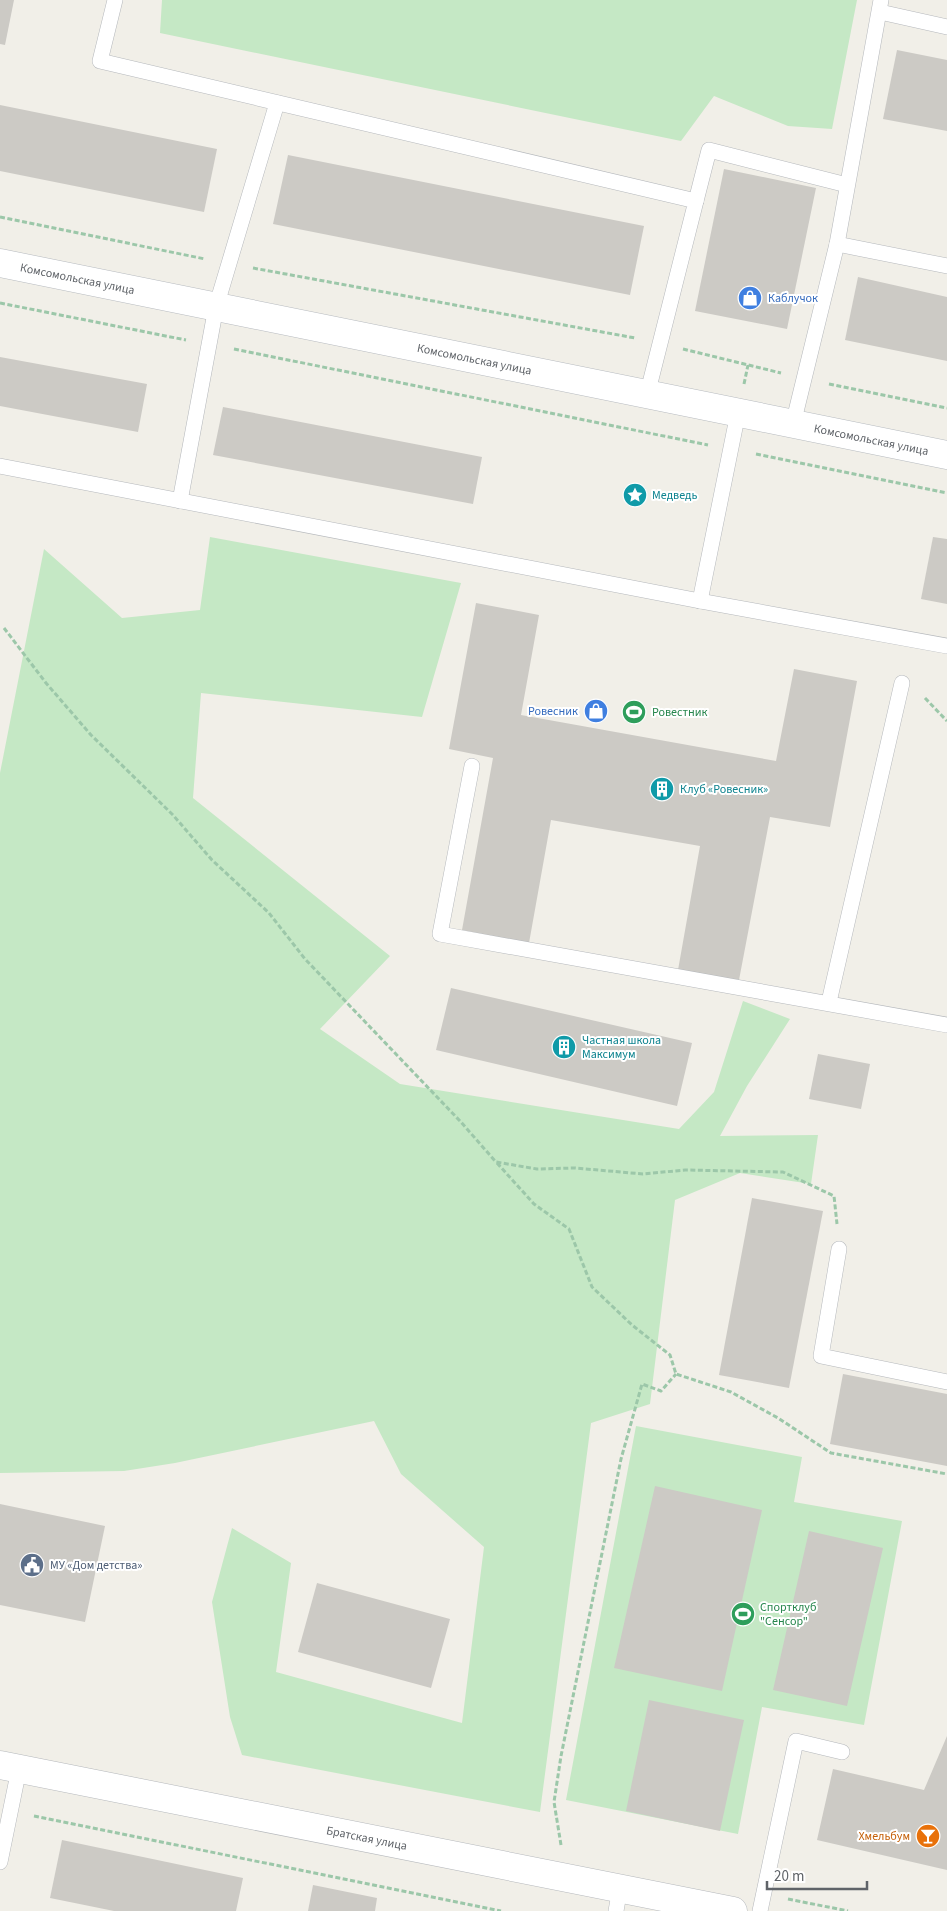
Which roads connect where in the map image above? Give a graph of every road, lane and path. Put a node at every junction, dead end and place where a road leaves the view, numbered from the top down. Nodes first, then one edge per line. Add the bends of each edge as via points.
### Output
1 (115, 0) edge
2 (880, 6) edge
3 (947, 27) edge
4 (277, 103) junction
5 (848, 185) junction
6 (696, 201) junction
7 (0, 217) edge
8 (837, 244) junction
9 (0, 263) edge
10 (229, 264) junction
11 (947, 266) edge
12 (0, 304) edge
13 (216, 307) junction
14 (660, 343) junction
15 (209, 344) junction
16 (804, 378) junction
17 (648, 395) junction
18 (947, 408) edge
19 (738, 413) junction
20 (793, 424) junction
21 (731, 449) junction
22 (947, 455) edge
23 (0, 466) edge
24 (947, 493) edge
25 (180, 501) junction
26 (700, 601) junction
27 (4, 628) dead end
28 (947, 646) edge
29 (902, 683) dead end
30 (924, 697) dead end
31 (947, 721) edge
32 (472, 766) dead end
33 (829, 1002) junction
34 (947, 1025) edge
35 (496, 1162) junction
36 (839, 1249) joint
37 (676, 1374) junction
38 (947, 1382) edge
39 (947, 1474) edge
40 (842, 1752) dead end
41 (10, 1767) edge
42 (11, 1811) junction
43 (563, 1853) dead end
44 (0, 1862) edge
45 (618, 1900) edge
46 (501, 1911) edge
47 (733, 1911) edge
48 (760, 1911) edge

1 - 4 lane via 100,61
2 - 3 lane
2 - 5 lane
4 - 6 lane
4 - 10 lane
5 - 6 lane via 709,150
5 - 8 lane
6 - 14 lane
7 - 10 path
8 - 11 lane
8 - 16 lane
9 - 13 street, Комсомольская улица
10 - 13 lane
10 - 14 path
12 - 15 path
13 - 15 lane
13 - 17 street, Комсомольская улица
14 - 16 path
14 - 17 lane
15 - 21 path
15 - 25 lane
16 - 18 path
16 - 20 lane
17 - 19 street, Комсомольская улица
19 - 20 street, Комсомольская улица
19 - 21 lane
20 - 22 street, Комсомольская улица
21 - 24 path
21 - 26 lane
23 - 25 lane
25 - 26 lane
26 - 28 lane
27 - 35 path via 91,735 173,815 212,860 269,913 304,959
29 - 33 lane
30 - 31 path
32 - 33 lane via 440,934
33 - 34 lane
35 - 36 path via 537,1169 574,1168 643,1174 685,1170 784,1172 834,1196
35 - 37 path via 534,1204 569,1228 592,1287 670,1354
36 - 38 lane via 821,1356
37 - 39 path via 731,1392 831,1453
37 - 43 path via 661,1391 642,1384 622,1459 562,1747 554,1802
40 - 48 lane via 796,1741
41 - 42 lane
41 - 45 street, Братская улица
42 - 44 lane
42 - 46 path
45 - 47 street, Братская улица

